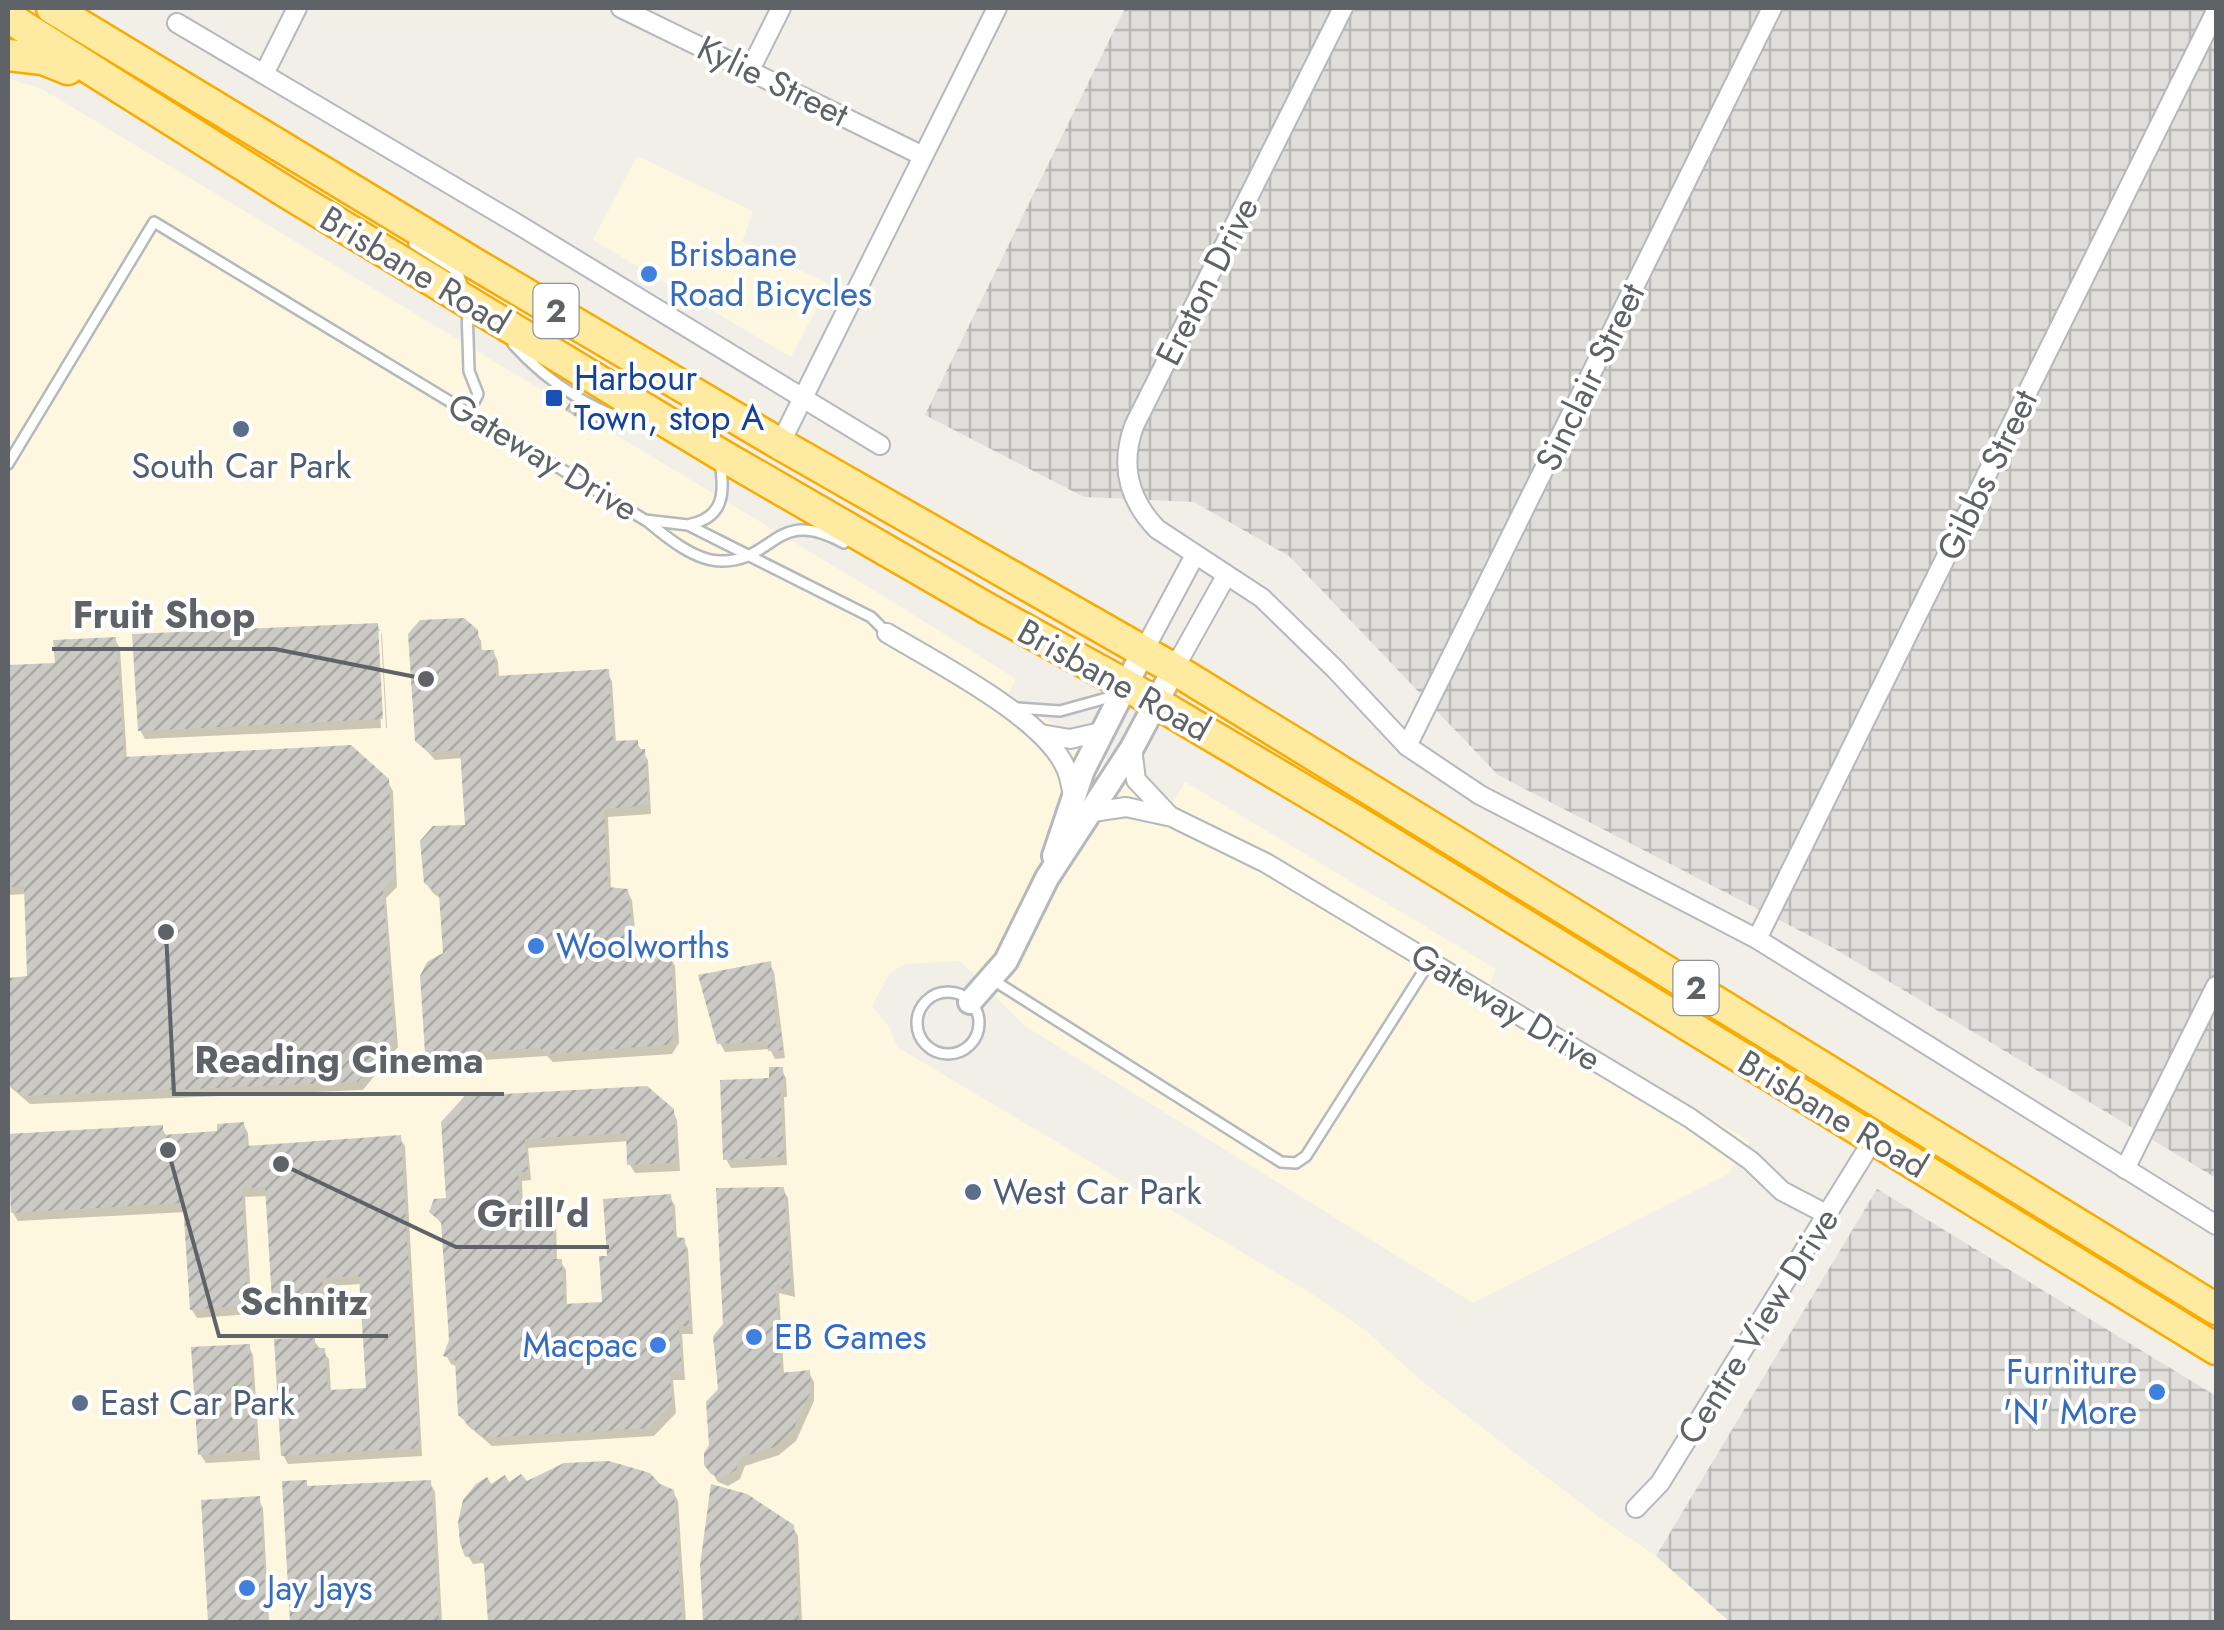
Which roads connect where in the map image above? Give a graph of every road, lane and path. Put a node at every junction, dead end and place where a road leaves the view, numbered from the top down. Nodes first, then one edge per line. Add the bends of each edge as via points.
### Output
1 (52, 8) edge
2 (72, 8) edge
3 (297, 8) edge
4 (621, 8) edge
5 (781, 8) edge
6 (997, 8) edge
7 (1343, 8) edge
8 (1772, 8) edge
9 (2216, 11) edge
10 (8, 17) edge
11 (177, 23) dead end
12 (112, 44) junction
13 (8, 55) edge
14 (750, 70) junction
15 (264, 74) junction
16 (126, 93) junction
17 (924, 156) junction
18 (332, 178) junction
19 (371, 215) dead end
20 (408, 240) dead end
21 (476, 306) junction
22 (802, 398) junction
23 (469, 412) junction
24 (780, 444) junction
25 (880, 444) dead end
26 (718, 452) junction
27 (8, 464) edge
28 (644, 520) junction
29 (688, 525) junction
30 (1188, 550) junction
31 (858, 551) dead end
32 (750, 554) junction
33 (1226, 576) junction
34 (937, 594) dead end
35 (986, 608) junction
36 (886, 633) joint
37 (1143, 652) junction
38 (1174, 669) junction
39 (1124, 689) junction
40 (996, 700) junction
41 (1156, 702) junction
42 (1101, 732) junction
43 (1042, 734) junction
44 (1408, 746) junction
45 (1132, 748) junction
46 (1073, 795) junction
47 (1093, 812) junction
48 (1172, 817) junction
49 (1047, 878) junction
50 (1757, 940) junction
51 (1430, 961) junction
52 (990, 979) junction
53 (2216, 986) edge
54 (970, 1002) junction
55 (1874, 1140) junction
56 (2125, 1169) junction
57 (1828, 1215) junction
58 (2216, 1225) edge
59 (2216, 1309) edge
60 (2216, 1348) edge
61 (1636, 1508) dead end

1 - 12 highway, Brisbane Road / 2
2 - 12 highway
3 - 15 street
4 - 14 street, Kylie Street
5 - 14 street
6 - 17 street
7 - 30 street, Ereton Drive via 1129,440 1126,472 1136,504
8 - 44 street, Sinclair Street
9 - 50 street, Gibbs Street
10 - 16 highway, Brisbane Road / 2
11 - 15 street
12 - 18 highway, Brisbane Road / 2
13 - 16 highway via 43,59
14 - 17 street, Kylie Street
15 - 22 street
16 - 21 highway, Brisbane Road / 2
17 - 22 street
18 - 19 lane
18 - 24 highway, Brisbane Road / 2
20 - 21 lane via 457,271
21 - 23 lane via 469,371 478,394
21 - 26 highway, Brisbane Road / 2
22 - 24 street
22 - 25 street
23 - 27 lane, Gateway Drive via 154,222
23 - 28 lane, Gateway Drive
24 - 37 highway, Brisbane Road / 2
26 - 29 lane via 721,502 708,519
26 - 35 highway, Brisbane Road / 2
28 - 29 lane, Gateway Drive
28 - 32 lane via 702,558 724,562
29 - 32 lane, Gateway Drive
30 - 33 street
30 - 37 street, Brisbane Road
31 - 32 lane via 802,528
32 - 36 lane, Gateway Drive via 871,617
33 - 38 street, Brisbane Road
33 - 44 street via 1282,615
34 - 35 lane
35 - 39 highway, Brisbane Road / 2
36 - 40 street, Gateway Drive
37 - 38 highway, Brisbane Road / 2
37 - 39 street
38 - 41 street
38 - 59 highway, Brisbane Road / 2
39 - 40 lane via 1060,711 1028,711
39 - 41 highway, Brisbane Road / 2
39 - 42 street
40 - 43 street, Gateway Drive
41 - 45 street
41 - 55 highway, Brisbane Road / 2
42 - 43 street via 1070,739
42 - 46 street
43 - 46 street, Gateway Drive via 1067,770
44 - 50 street via 1480,795
45 - 47 street
45 - 48 street, Gateway Drive via 1141,789
46 - 49 street
47 - 48 street, Gateway Drive via 1126,807
47 - 49 street
48 - 51 street, Gateway Drive via 1266,862
49 - 52 street via 1006,962
50 - 56 street
51 - 52 lane via 1296,1163 1282,1162
51 - 57 street, Gateway Drive via 1690,1118 1782,1191
52 - 54 street
53 - 56 street
54 - 54 lane via 978,1018 972,1044 950,1054 924,1044 916,1024 924,1003 947,992
55 - 57 street, Centre View Drive
55 - 60 highway, Brisbane Road / 2
56 - 58 street
57 - 61 street, Centre View Drive via 1660,1483

